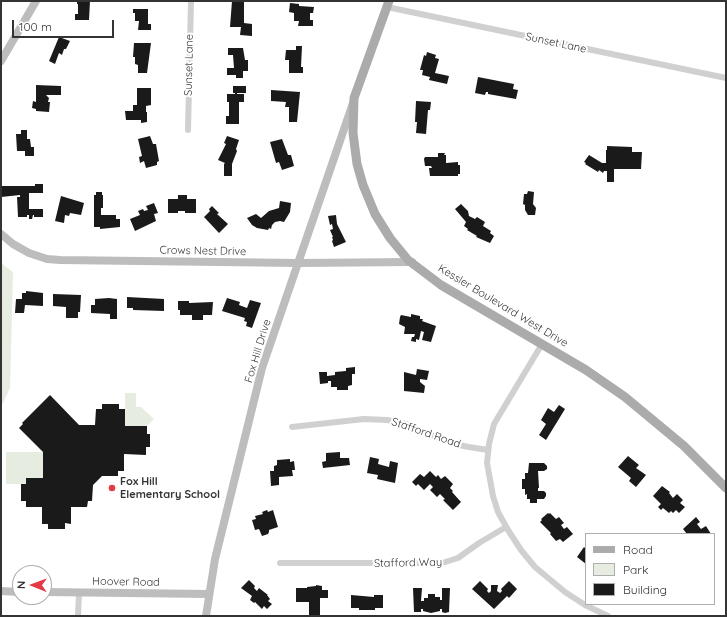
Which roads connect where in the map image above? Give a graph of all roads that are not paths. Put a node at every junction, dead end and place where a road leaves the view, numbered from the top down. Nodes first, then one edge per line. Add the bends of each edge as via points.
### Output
1 (36, 1) edge
2 (191, 1) edge
3 (388, 4) edge
4 (1, 61) edge
5 (726, 78) edge
6 (354, 98) junction
7 (188, 130) dead end
8 (1, 234) edge
9 (412, 262) junction
10 (298, 264) junction
11 (542, 344) junction
12 (292, 426) dead end
13 (488, 450) junction
14 (726, 488) edge
15 (506, 526) junction
16 (280, 563) dead end
17 (1, 591) edge
18 (12, 592) edge
19 (52, 592) edge
20 (79, 592) junction
21 (209, 594) junction
22 (585, 604) edge
23 (587, 605) edge
24 (78, 616) edge
25 (206, 616) edge
26 (608, 616) edge

1 - 4 street
2 - 7 street, Sunset Lane
3 - 5 street, Sunset Lane
3 - 6 main road, Kessler Boulevard West Drive
6 - 9 main road, Kessler Boulevard West Drive via 357,164 369,203 394,243
6 - 10 street, Fox Hill Drive
8 - 10 street, Crows Nest Drive via 24,250 54,260
9 - 10 street, Crows Nest Drive
9 - 11 main road, Kessler Boulevard West Drive via 450,291
10 - 21 street, Fox Hill Drive via 262,368 216,551
11 - 13 street via 494,424
11 - 14 main road, Kessler Boulevard West Drive via 586,370 644,411
12 - 13 street, Stafford Road via 364,419 387,420 410,425 453,444
13 - 15 street via 492,496
15 - 16 street, Stafford Way via 458,558 442,564
15 - 22 street via 524,553 544,575 557,587
17 - 18 street
19 - 20 street, Hoover Road
20 - 21 street, Hoover Road
20 - 24 street
21 - 25 street, Fox Hill Drive
23 - 26 street

